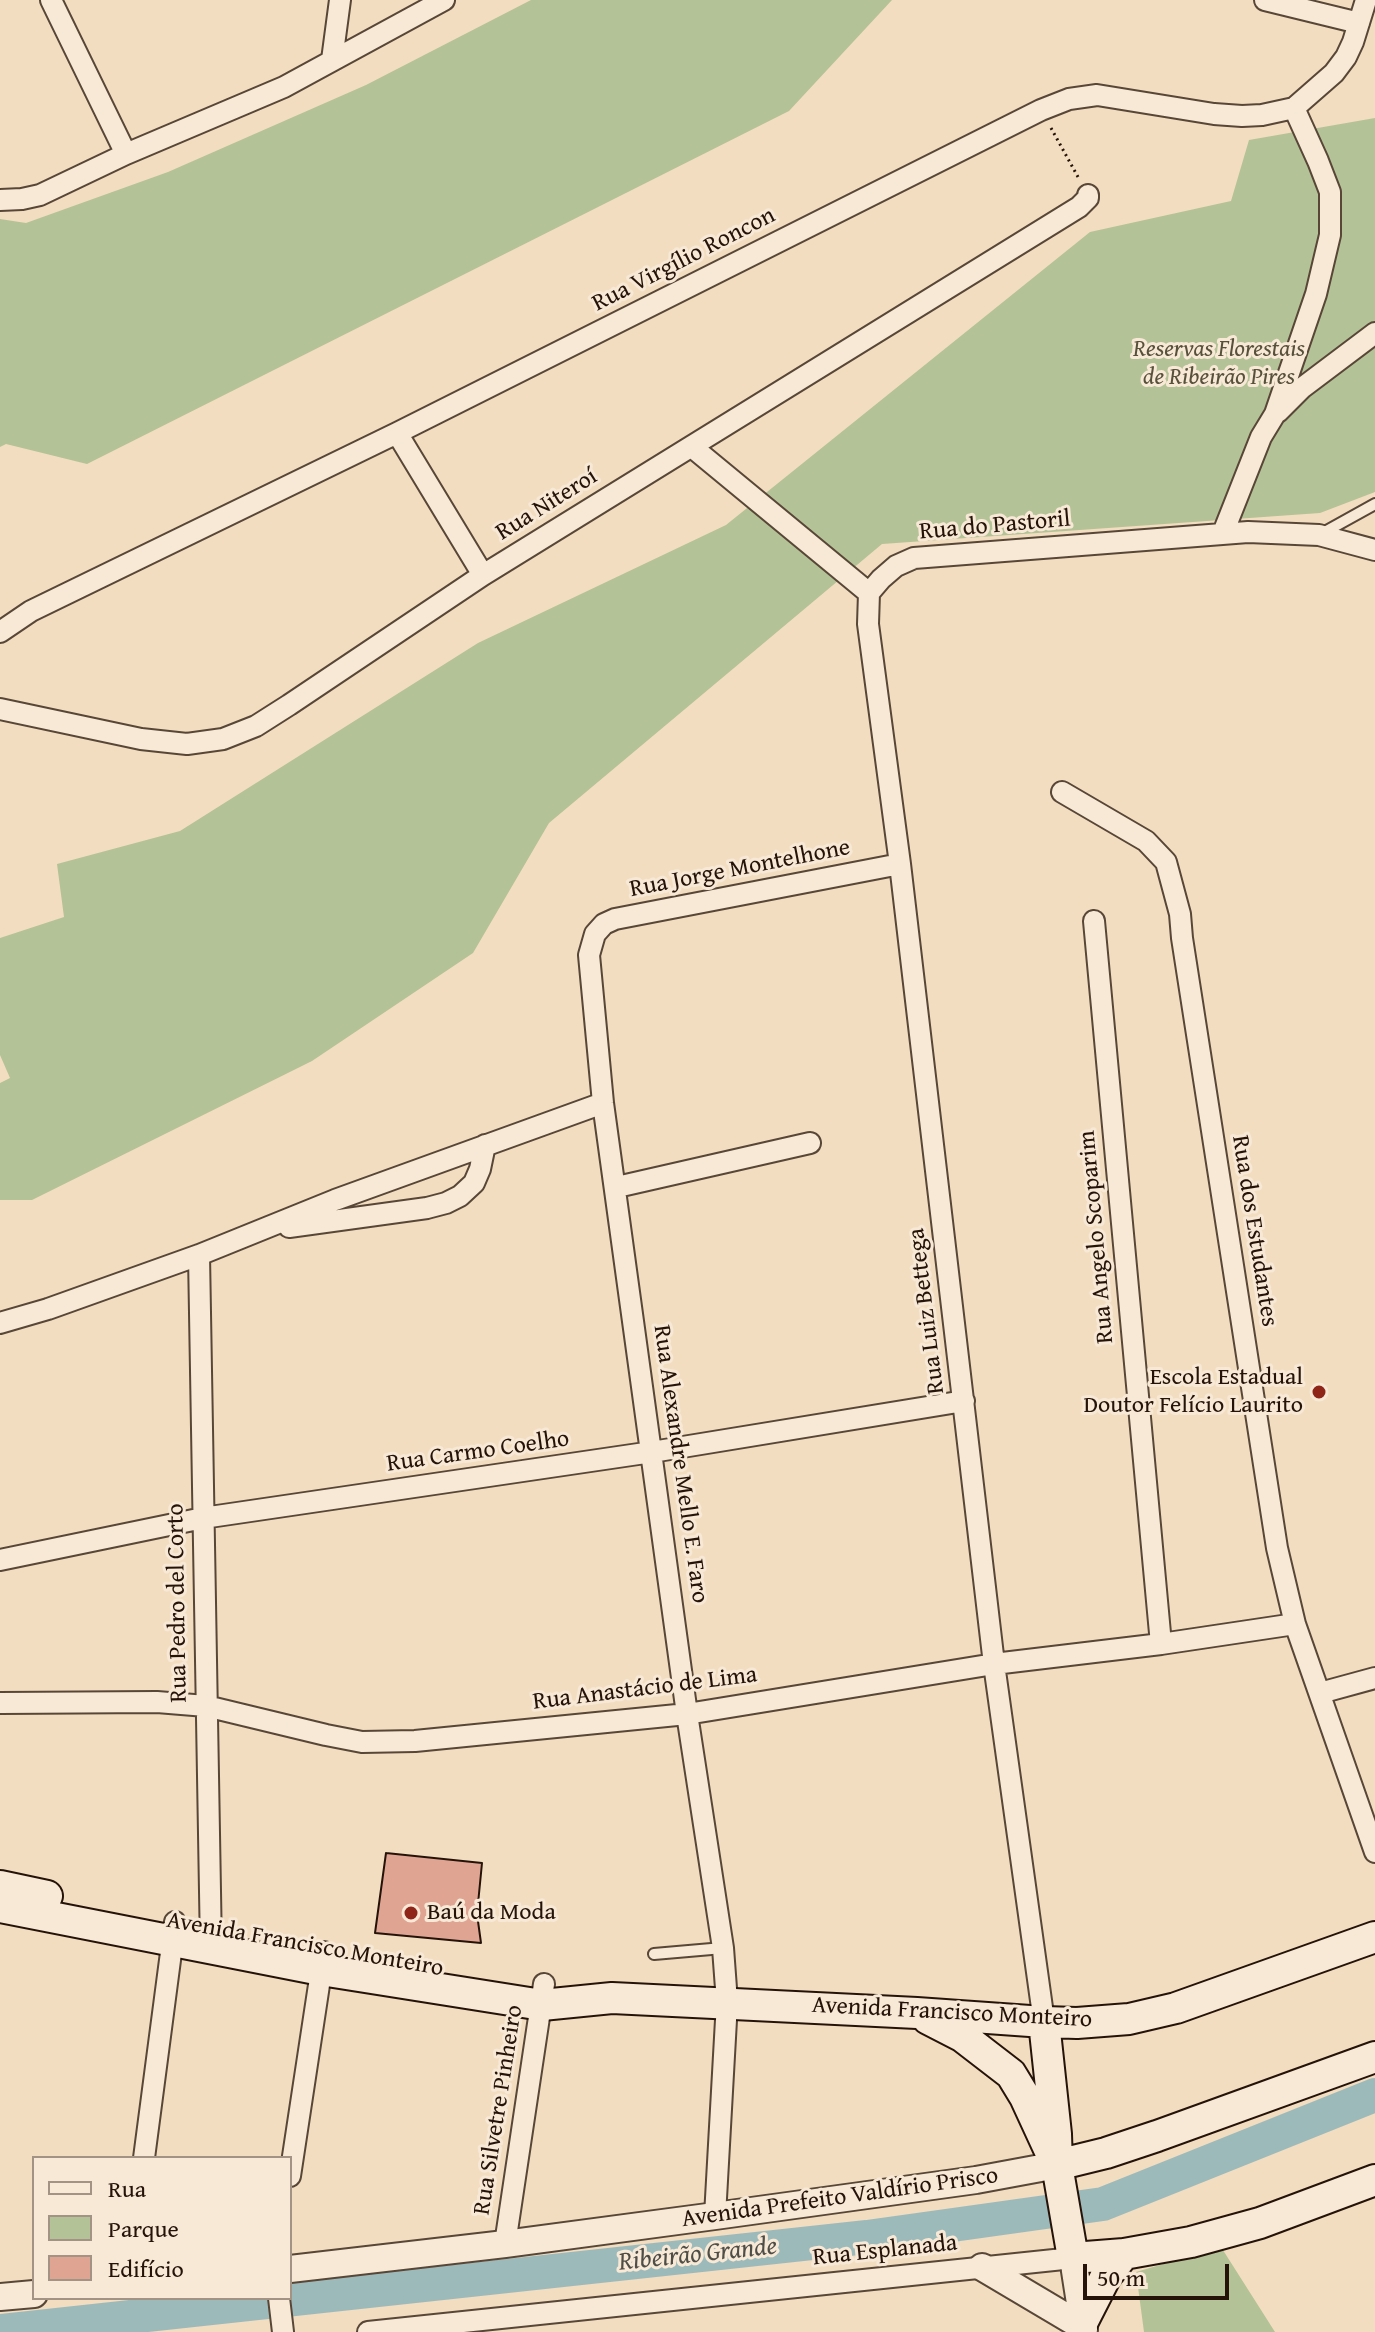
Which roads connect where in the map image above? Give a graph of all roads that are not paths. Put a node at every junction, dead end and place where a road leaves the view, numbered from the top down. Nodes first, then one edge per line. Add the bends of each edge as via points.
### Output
1 (51, 0) edge
2 (340, 0) edge
3 (444, 0) edge
4 (1265, 0) edge
5 (1366, 0) edge
6 (1359, 23) junction
7 (332, 60) junction
8 (1294, 108) junction
9 (126, 154) junction
10 (1088, 195) road end
11 (0, 200) edge
12 (1375, 333) edge
13 (1275, 414) junction
14 (397, 433) junction
15 (692, 447) junction
16 (1375, 504) edge
17 (1223, 533) junction
18 (1319, 535) junction
19 (1375, 550) edge
20 (483, 575) junction
21 (869, 593) junction
22 (0, 632) edge
23 (0, 709) edge
24 (1062, 792) dead end
25 (900, 864) junction
26 (1094, 921) dead end
27 (595, 934) joint
28 (603, 1103) junction
29 (810, 1143) dead end
30 (485, 1145) junction
31 (617, 1187) junction
32 (269, 1228) junction
33 (199, 1255) junction
34 (0, 1323) edge
35 (964, 1401) junction
36 (652, 1452) junction
37 (203, 1518) junction
38 (0, 1560) edge
39 (1295, 1624) junction
40 (1161, 1644) junction
41 (994, 1664) junction
42 (1375, 1678) edge
43 (1320, 1693) junction
44 (0, 1703) edge
45 (206, 1706) junction
46 (687, 1714) junction
47 (1375, 1852) edge
48 (0, 1886) edge
49 (0, 1907) edge
50 (174, 1932) junction
51 (1375, 1937) edge
52 (212, 1939) junction
53 (723, 1948) junction
54 (654, 1954) dead end
55 (323, 1961) junction
56 (543, 1994) junction
57 (727, 2002) junction
58 (917, 2013) junction
59 (1044, 2022) junction
60 (1375, 2057) edge
61 (144, 2156) edge
62 (292, 2163) edge
63 (1059, 2177) junction
64 (1375, 2180) edge
65 (715, 2216) junction
66 (505, 2244) junction
67 (1124, 2254) junction
68 (1073, 2258) junction
69 (982, 2267) junction
70 (292, 2269) edge
71 (32, 2294) edge
72 (0, 2297) edge
73 (279, 2300) edge
74 (1083, 2327) edge
75 (282, 2329) edge
76 (368, 2332) edge

1 - 9 street
2 - 7 street
3 - 7 street
4 - 6 street
5 - 6 street
6 - 8 street via 1340,65
7 - 9 street via 284,87
8 - 13 street via 1330,192 1330,235
8 - 14 street, Rua Virgílio Roncon via 1242,116 1097,95 1069,99
9 - 11 street via 40,195
10 - 15 street, Rua Niteroí via 1079,207
12 - 13 street
13 - 17 street
14 - 20 street
14 - 22 street, Rua Virgílio Roncon via 31,611
15 - 20 street, Rua Niteroí
15 - 21 street
16 - 18 lane
17 - 18 street, Rua do Pastoril
17 - 21 street, Rua do Pastoril via 914,558 896,566
18 - 19 street, Rua do Pastoril
20 - 23 street, Rua Niteroí via 256,726 223,739 187,744 141,739
21 - 25 street, Rua Luiz Bettega via 868,624
24 - 39 street, Rua dos Estudantes via 1146,841 1166,862 1180,914 1277,1548
25 - 27 street, Rua Jorge Montelhone via 615,919
25 - 35 street, Rua Luiz Bettega
26 - 40 street, Rua Angelo Scoparim
27 - 28 street, Rua Alexandre Mello E. Faro via 589,973
28 - 30 street
28 - 31 street, Rua Alexandre Mello E. Faro
29 - 31 street
30 - 32 street
30 - 32 street via 474,1183 446,1203
31 - 36 street, Rua Alexandre Mello E. Faro
32 - 33 street
33 - 34 street
33 - 37 street, Rua Pedro del Corto
35 - 36 street, Rua Carmo Coelho
35 - 41 street, Rua Luiz Bettega
36 - 37 street, Rua Carmo Coelho
36 - 46 street, Rua Alexandre Mello E. Faro
37 - 38 street, Rua Carmo Coelho
37 - 45 street, Rua Pedro del Corto
39 - 40 street, Rua Anastácio de Lima
39 - 43 street, Rua dos Estudantes
40 - 41 street, Rua Anastácio de Lima
41 - 46 street, Rua Anastácio de Lima
41 - 59 street, Rua Luiz Bettega
42 - 43 street
43 - 47 street, Rua dos Estudantes
44 - 45 street, Rua Anastácio de Lima
45 - 46 street, Rua Anastácio de Lima via 326,1735 388,1743
45 - 52 street, Rua Pedro del Corto
46 - 53 street, Rua Alexandre Mello E. Faro
48 - 50 main road, Avenida Francisco Monteiro
49 - 50 main road, Avenida Francisco Monteiro
50 - 52 main road, Avenida Francisco Monteiro
50 - 61 street
51 - 59 main road, Avenida Francisco Monteiro via 1176,2008 1129,2019
52 - 55 main road, Avenida Francisco Monteiro
53 - 54 lane
53 - 57 street, Rua Alexandre Mello E. Faro
55 - 56 main road, Avenida Francisco Monteiro
55 - 62 street
56 - 57 main road, Avenida Francisco Monteiro
56 - 66 street, Rua Silvetre Pinheiro
57 - 58 main road, Avenida Francisco Monteiro
57 - 65 street, Rua Alexandre Mello E. Faro
58 - 59 main road, Avenida Francisco Monteiro
58 - 63 main road via 963,2037 1011,2074
59 - 63 main road
60 - 63 main road, Avenida Prefeito Valdírio Prisco via 1106,2153
63 - 65 street, Avenida Prefeito Valdírio Prisco via 976,2180
63 - 68 main road
64 - 67 main road via 1260,2223
65 - 66 street, Avenida Prefeito Valdírio Prisco
66 - 70 street, Avenida Prefeito Valdírio Prisco
67 - 68 main road
67 - 74 main road via 1106,2276
68 - 69 street, Rua Esplanada
68 - 74 street
69 - 74 street
69 - 76 street, Rua Esplanada
71 - 72 street
73 - 75 street

